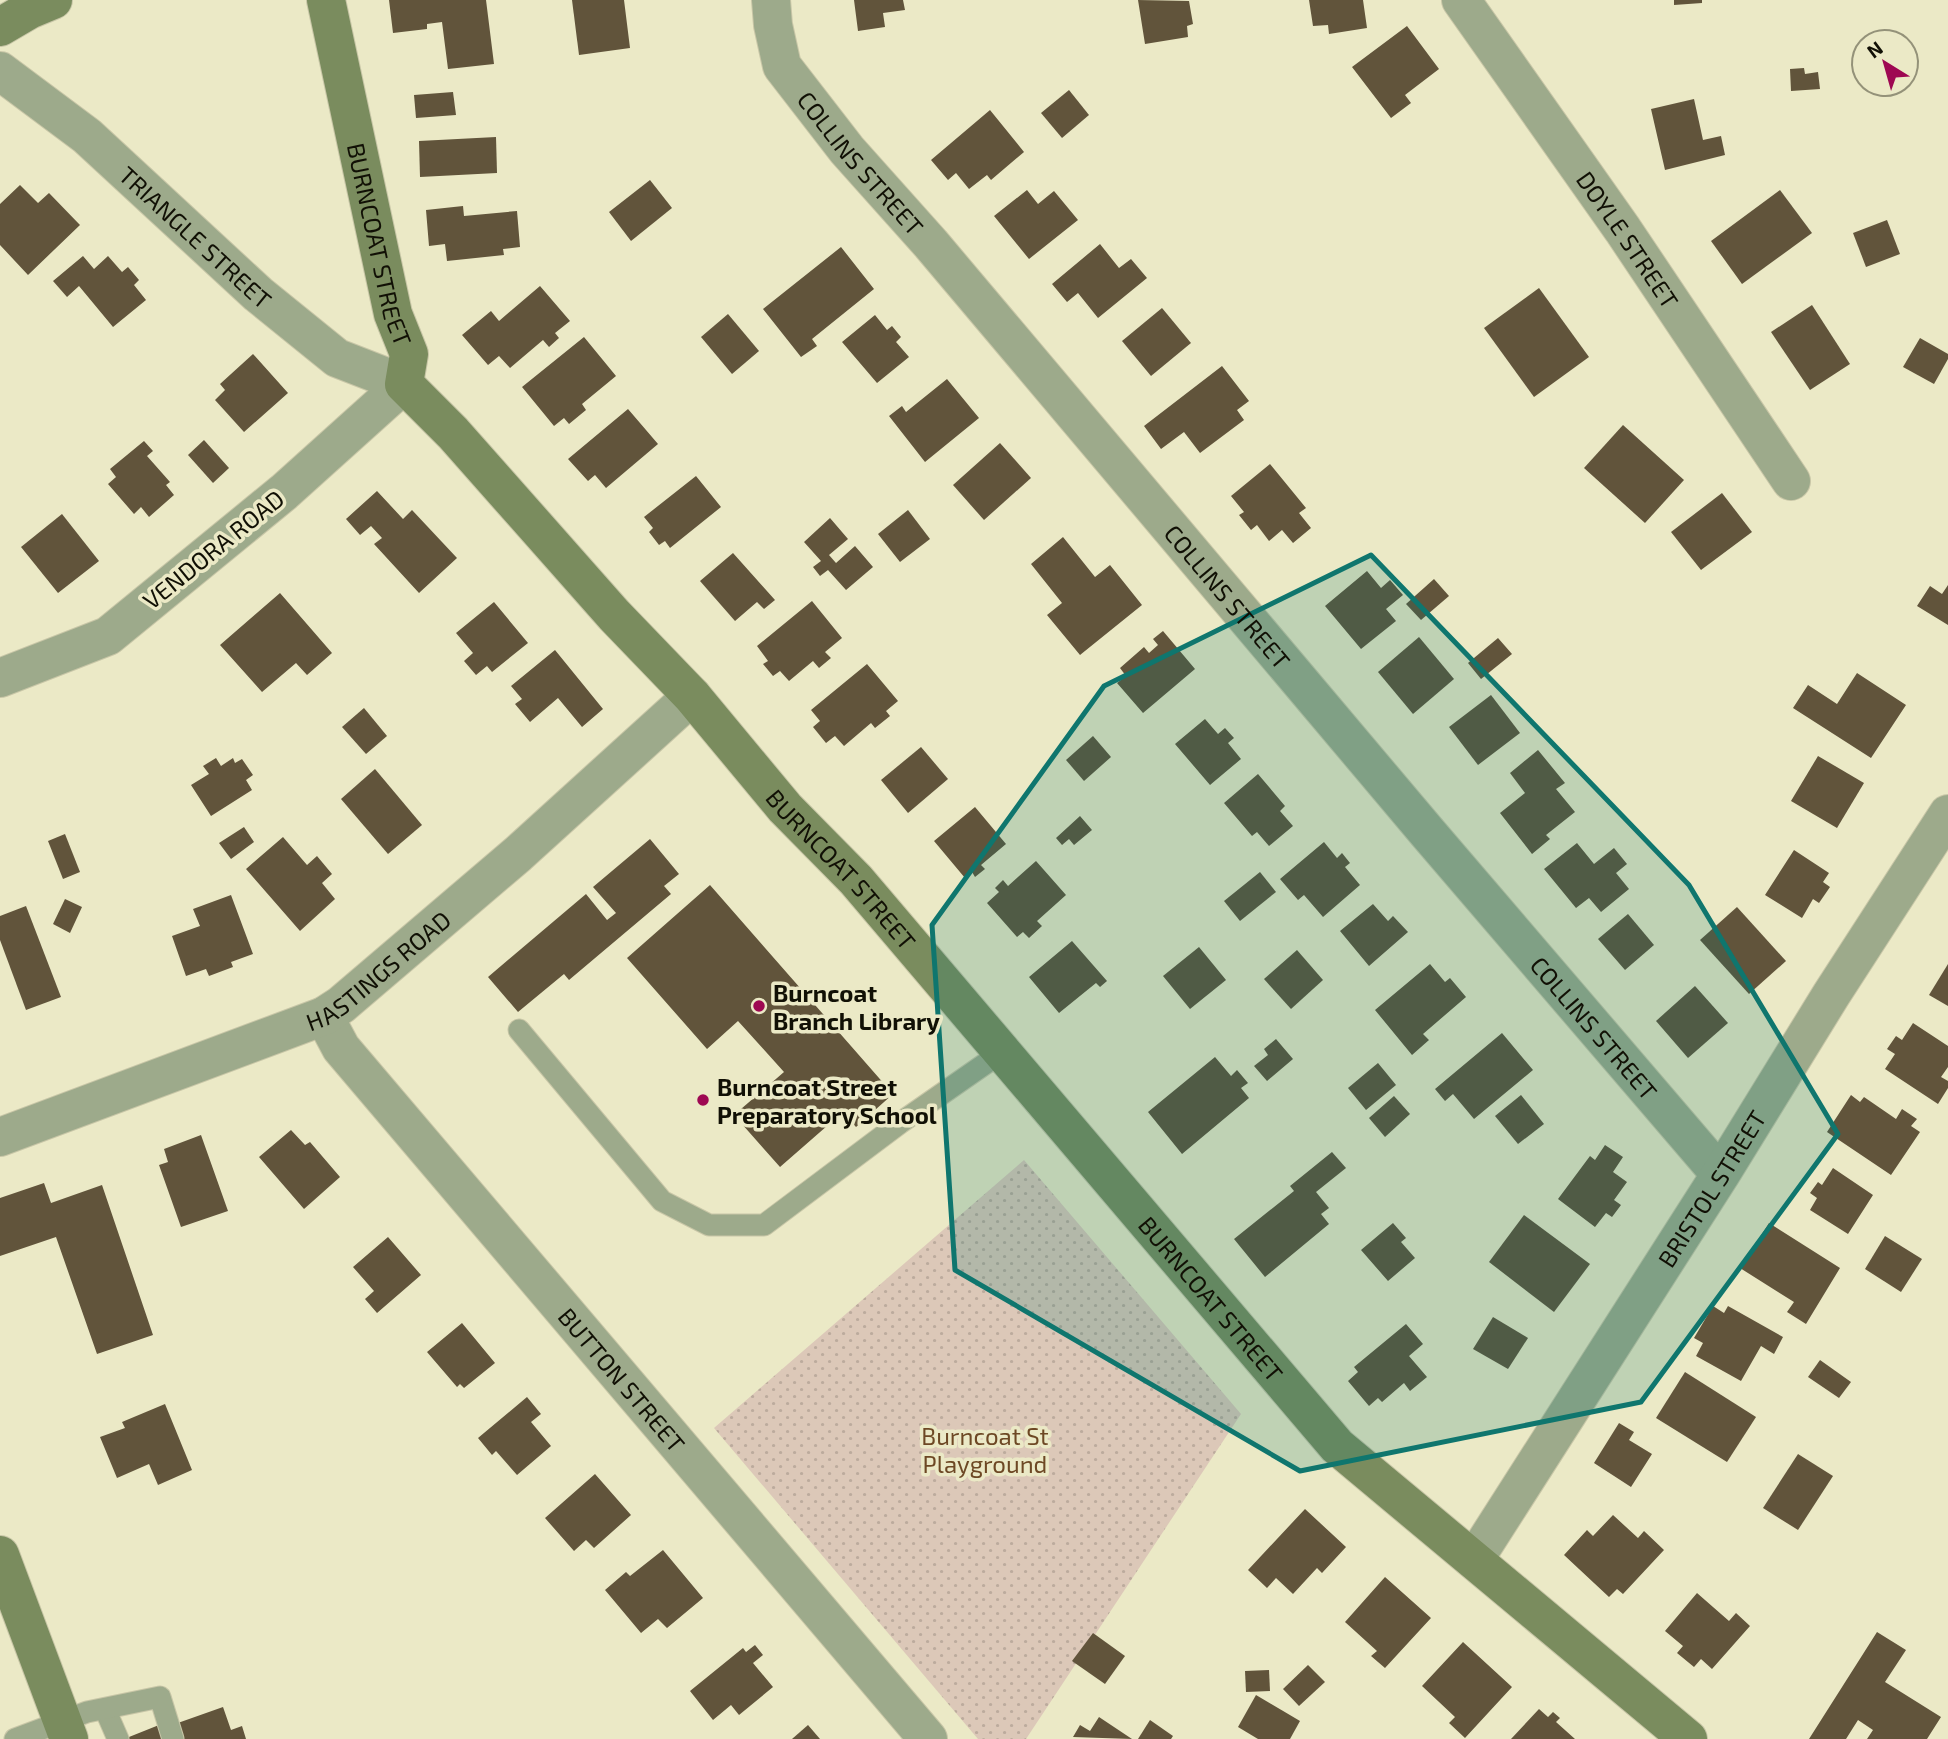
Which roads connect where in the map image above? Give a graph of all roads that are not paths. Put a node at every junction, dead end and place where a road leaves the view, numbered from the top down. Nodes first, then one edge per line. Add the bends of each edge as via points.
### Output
1 (326, 0) edge
2 (771, 0) edge
3 (1461, 0) edge
4 (0, 71) edge
5 (404, 384) junction
6 (1791, 481) dead end
7 (0, 678) edge
8 (691, 696) junction
9 (1948, 814) edge
10 (324, 1017) junction
11 (519, 1030) dead end
12 (1002, 1052) junction
13 (0, 1137) edge
14 (1720, 1174) junction
15 (0, 1555) edge
16 (1474, 1560) junction
17 (106, 1709) junction
18 (65, 1730) edge
19 (15, 1739) edge
20 (118, 1739) edge
21 (173, 1739) edge
22 (928, 1739) edge
23 (1688, 1739) edge

1 - 5 main road, BURNCOAT STREET via 393,314 409,354
2 - 14 street, COLLINS STREET via 782,66 847,150
3 - 6 street, DOYLE STREET
4 - 5 street, TRIANGLE STREET via 87,136 258,294 337,358
5 - 7 street, VENDORA ROAD via 284,492 108,636
5 - 8 main road, BURNCOAT STREET
8 - 10 street, HASTINGS ROAD via 518,854
8 - 12 main road, BURNCOAT STREET
9 - 14 street, BRISTOL STREET
10 - 13 street, HASTINGS ROAD
10 - 22 street, BUTTON STREET via 341,1048
11 - 12 lane via 662,1201 709,1225 764,1225
12 - 16 main road, BURNCOAT STREET via 1337,1446
14 - 16 street, BRISTOL STREET
15 - 18 main road
16 - 23 main road, BURNCOAT STREET
17 - 18 lane
17 - 20 lane
17 - 21 lane via 160,1698
18 - 19 lane

